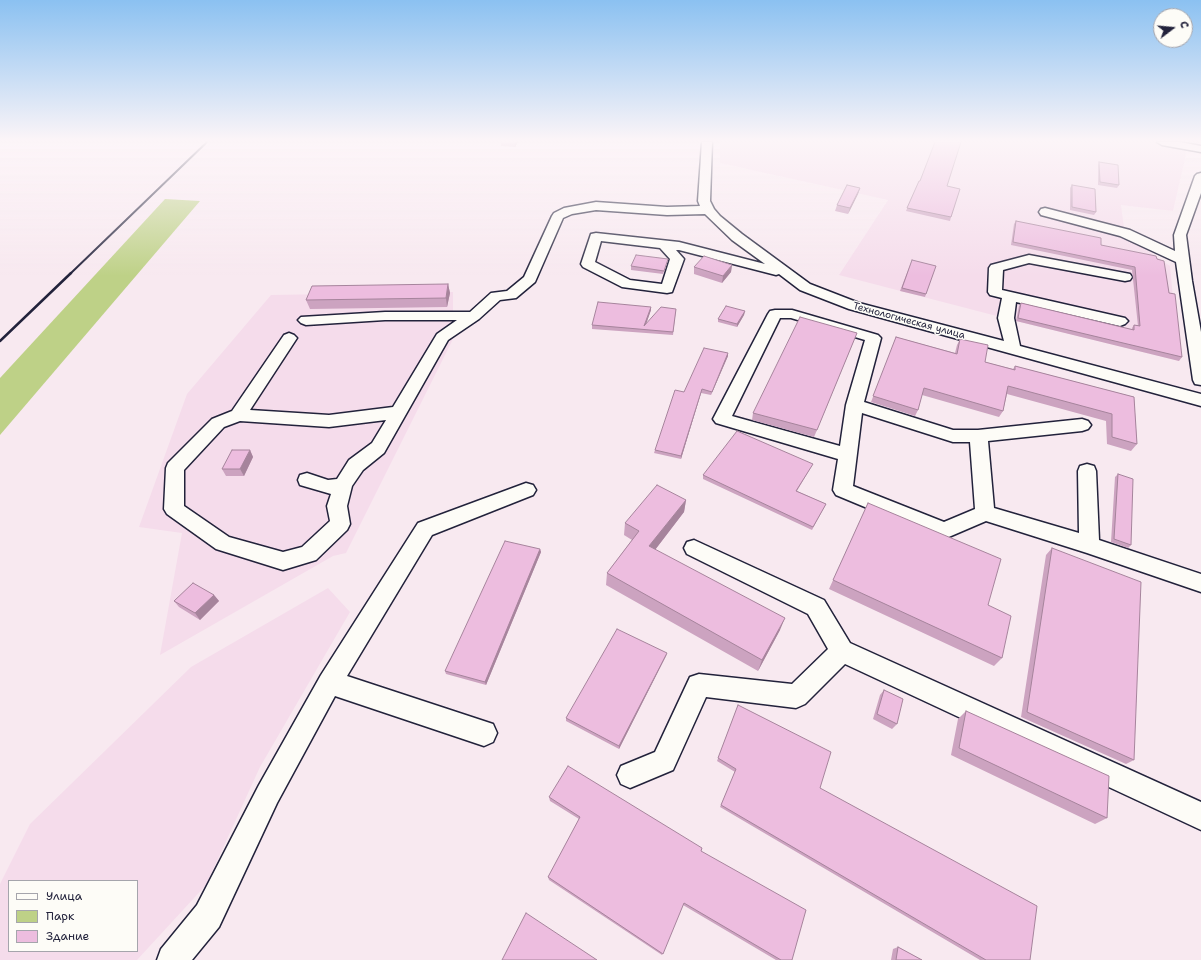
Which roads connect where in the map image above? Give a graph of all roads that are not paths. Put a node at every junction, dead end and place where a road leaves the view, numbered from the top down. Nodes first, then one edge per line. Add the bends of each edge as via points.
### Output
1 (705, 187) edge
2 (1197, 187) edge
3 (708, 210) junction
4 (1045, 212) dead end
5 (664, 244) junction
6 (1183, 260) junction
7 (784, 272) junction
8 (1125, 276) dead end
9 (1185, 281) junction
10 (1201, 285) edge
11 (1010, 296) junction
12 (474, 316) junction
13 (306, 320) dead end
14 (1120, 321) dead end
15 (289, 338) dead end
16 (1014, 349) junction
17 (1201, 380) edge
18 (1201, 400) edge
19 (855, 405) junction
20 (398, 412) junction
21 (238, 415) junction
22 (1082, 425) dead end
23 (978, 436) junction
24 (848, 455) junction
25 (1087, 471) dead end
26 (307, 480) dead end
27 (344, 485) junction
28 (526, 490) dead end
29 (985, 512) junction
30 (1089, 545) junction
31 (694, 548) dead end
32 (1201, 583) edge
33 (842, 651) junction
34 (329, 683) junction
35 (484, 733) dead end
36 (630, 775) dead end
37 (1201, 816) edge
38 (172, 960) edge

1 - 3 street via 704,201
2 - 6 street via 1180,236
3 - 7 street, Технологическая улица via 737,237
3 - 12 street via 667,211 596,206 568,211 558,216 530,279 511,295 496,296
4 - 6 street via 1125,232
5 - 5 street via 596,237 588,264 628,284 667,289 677,259
5 - 7 street
6 - 9 street
7 - 16 street, Технологическая улица via 805,287 854,306
8 - 11 street via 1029,259 996,268 995,292
9 - 10 street
9 - 17 street
11 - 14 street
11 - 16 street via 1006,318
12 - 13 street via 385,316
12 - 20 street via 442,337
15 - 21 street
16 - 18 street, Технологическая улица
19 - 23 street via 953,436
19 - 24 street
19 - 24 street via 873,338 792,314 775,314 722,419
20 - 21 street via 329,421
20 - 27 street via 378,448 356,465
21 - 27 street via 218,423 175,468 174,509 223,543 283,561 308,554 340,524 337,506
22 - 23 street
23 - 29 street
24 - 29 street via 843,490 944,531
25 - 30 street
26 - 27 street via 328,487
28 - 34 street via 425,529
29 - 30 street
30 - 32 street
31 - 33 street via 816,607
33 - 36 street via 796,696 699,686 664,761
33 - 37 street
34 - 35 street via 352,688
34 - 38 street via 268,794 208,916

